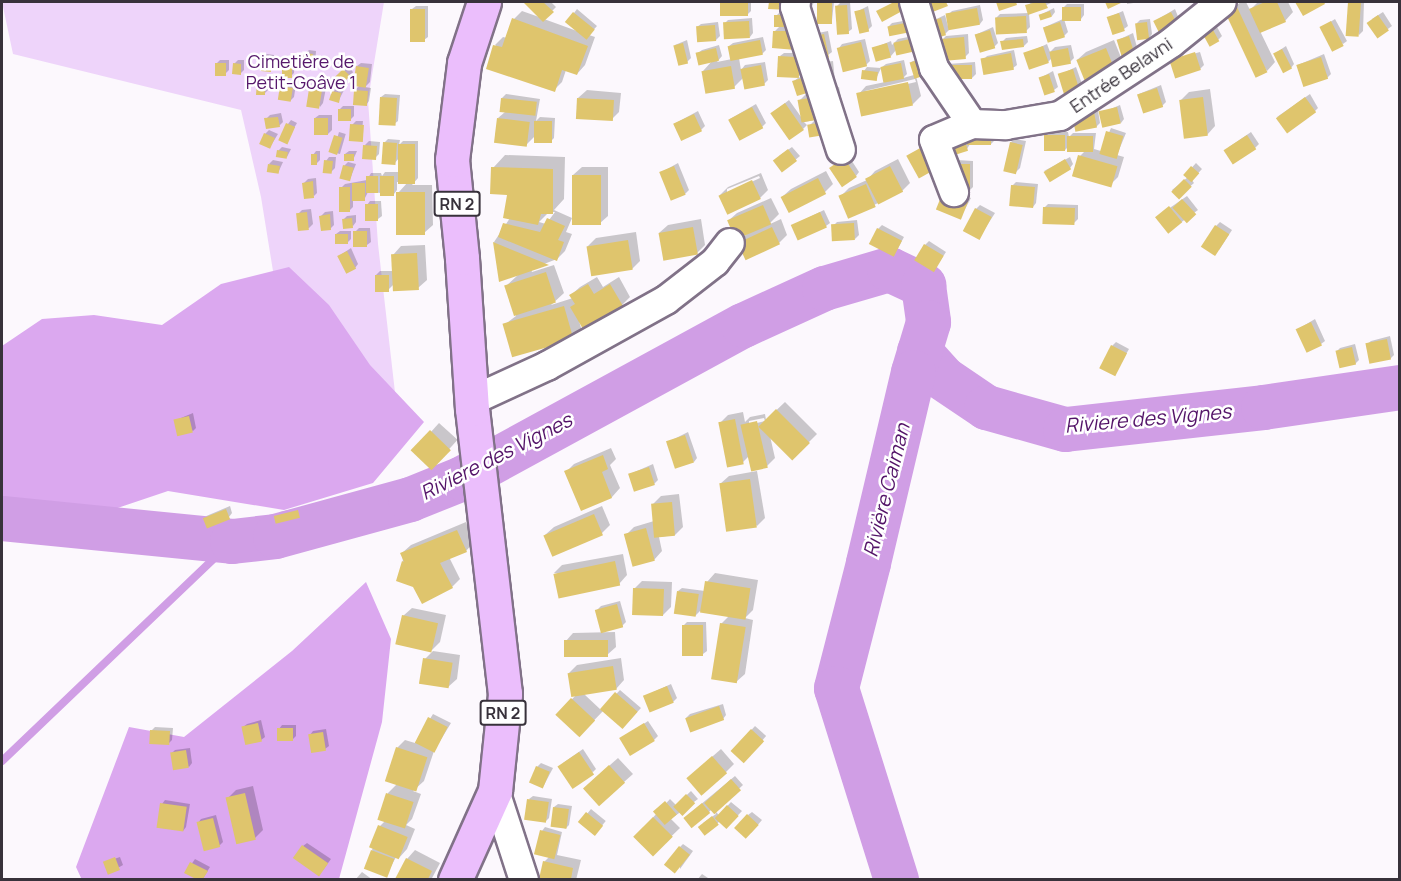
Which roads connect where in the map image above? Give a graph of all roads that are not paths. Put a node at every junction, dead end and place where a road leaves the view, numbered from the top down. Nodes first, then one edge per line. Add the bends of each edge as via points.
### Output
1 (484, 2) edge
2 (796, 2) edge
3 (914, 2) edge
4 (1222, 2) edge
5 (972, 124) junction
6 (840, 150) dead end
7 (954, 192) dead end
8 (730, 243) dead end
9 (472, 405) junction
10 (495, 791) junction
11 (454, 879) edge
12 (524, 879) edge

1 - 9 main road, RN 2 via 464,63 452,160
2 - 6 street
3 - 5 street via 934,68
4 - 5 street, Entrée Belavni via 1171,43 1060,116 1006,125
5 - 7 street via 934,140
8 - 9 street via 715,262 666,300
9 - 10 main road, RN 2 via 505,694
10 - 11 main road, RN 2
10 - 12 street

